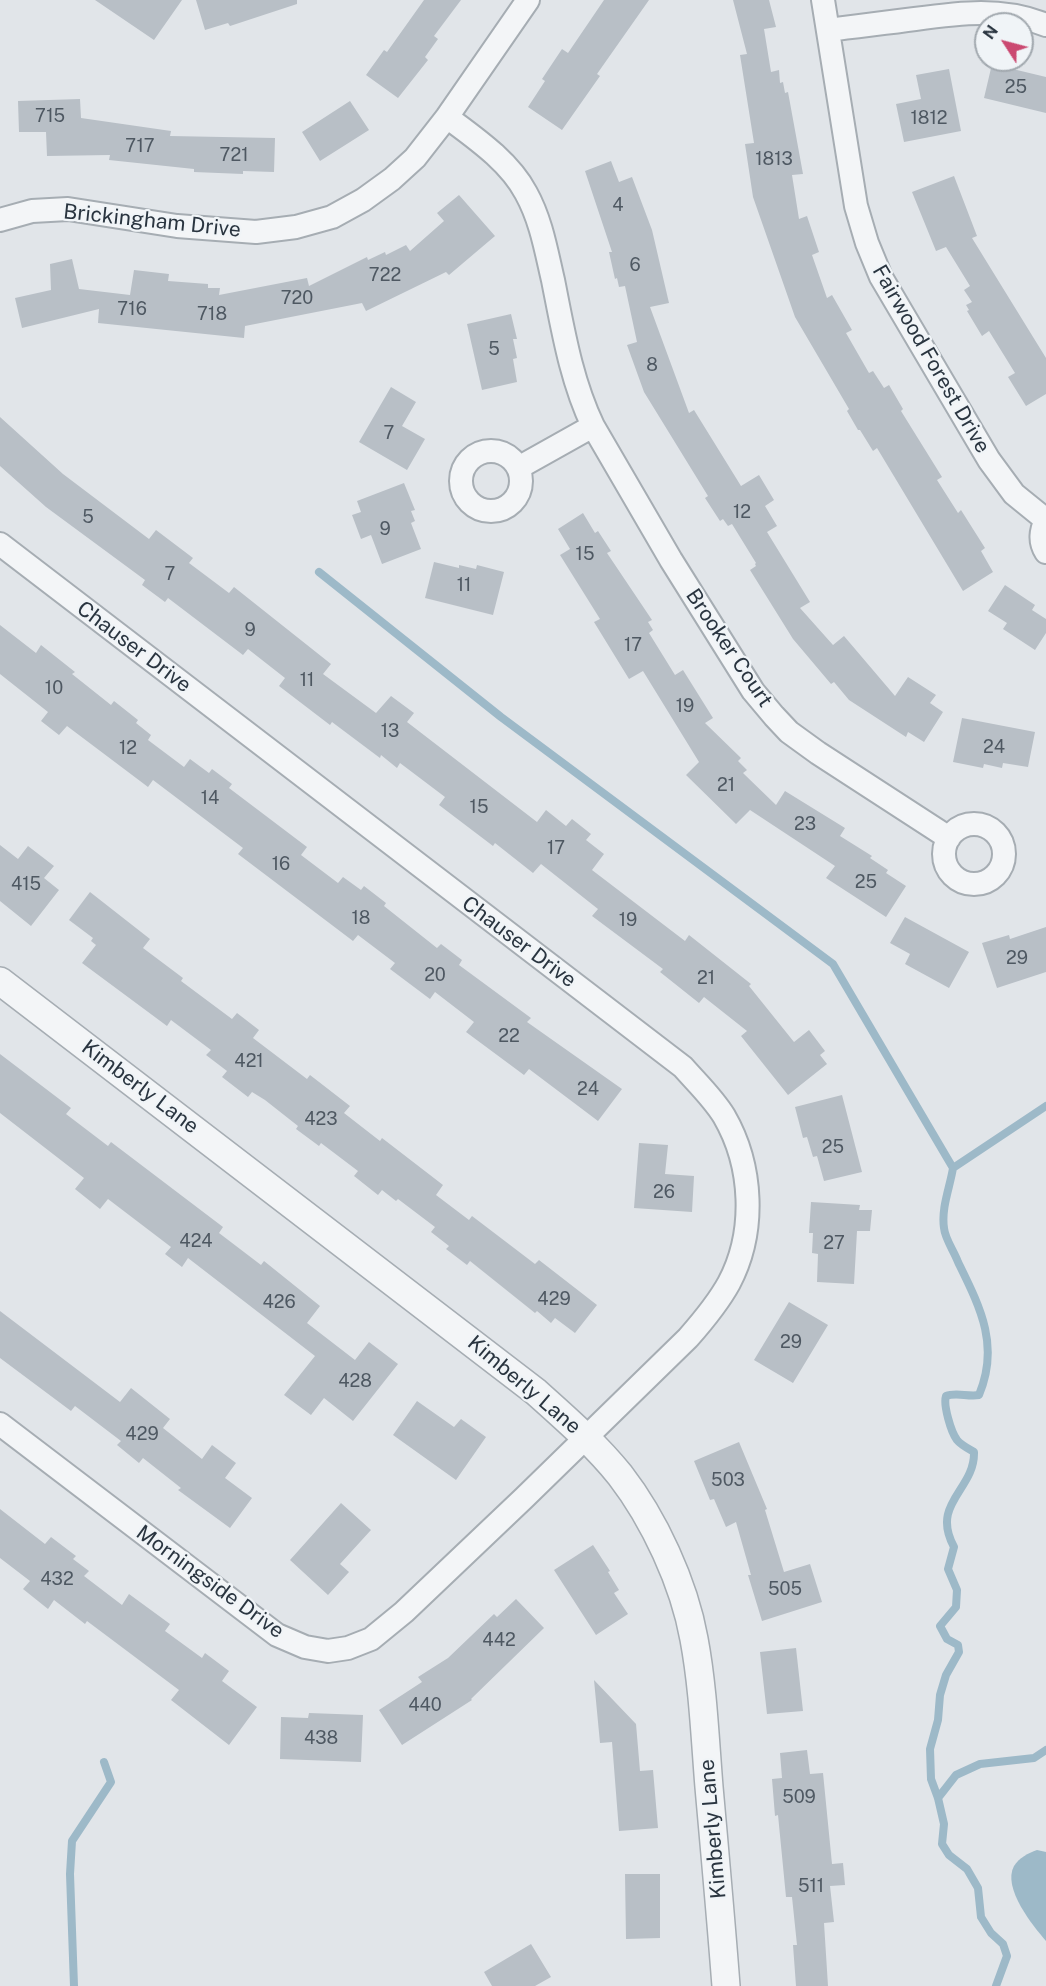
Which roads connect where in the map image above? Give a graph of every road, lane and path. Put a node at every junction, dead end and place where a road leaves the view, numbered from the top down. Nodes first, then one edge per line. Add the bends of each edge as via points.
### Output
1 (528, 0) edge
2 (823, 0) edge
3 (1046, 25) edge
4 (828, 30) junction
5 (447, 117) junction
6 (0, 220) edge
7 (593, 426) junction
8 (518, 468) dead end
9 (1046, 519) edge
10 (0, 544) edge
11 (1046, 552) edge
12 (949, 838) dead end
13 (0, 981) edge
14 (0, 1424) edge
15 (586, 1437) junction
16 (723, 1986) edge

1 - 5 street, Brickingham Drive
2 - 4 street, Fairwood Forest Drive
3 - 4 street via 1003,14 971,12
4 - 9 street, Fairwood Forest Drive via 856,206 881,277 989,460 1014,494
5 - 6 street, Brickingham Drive via 415,158 392,179 332,216 296,227 225,231 68,209 32,211
5 - 7 street, Brooker Court via 482,143 525,191 540,224 573,377
7 - 8 street
7 - 12 street, Brooker Court via 677,570 753,691 774,716 818,753
9 - 11 street, Fairwood Forest Drive via 1041,539
10 - 15 street, Chauser Drive via 683,1067 724,1116 737,1143 746,1177 748,1206 740,1256 729,1283 688,1338
13 - 15 street, Kimberly Lane via 512,1373
14 - 15 street, Morningside Drive via 277,1635 305,1647 328,1651 372,1639
15 - 16 street, Kimberly Lane via 620,1476 656,1534 681,1593 694,1638

